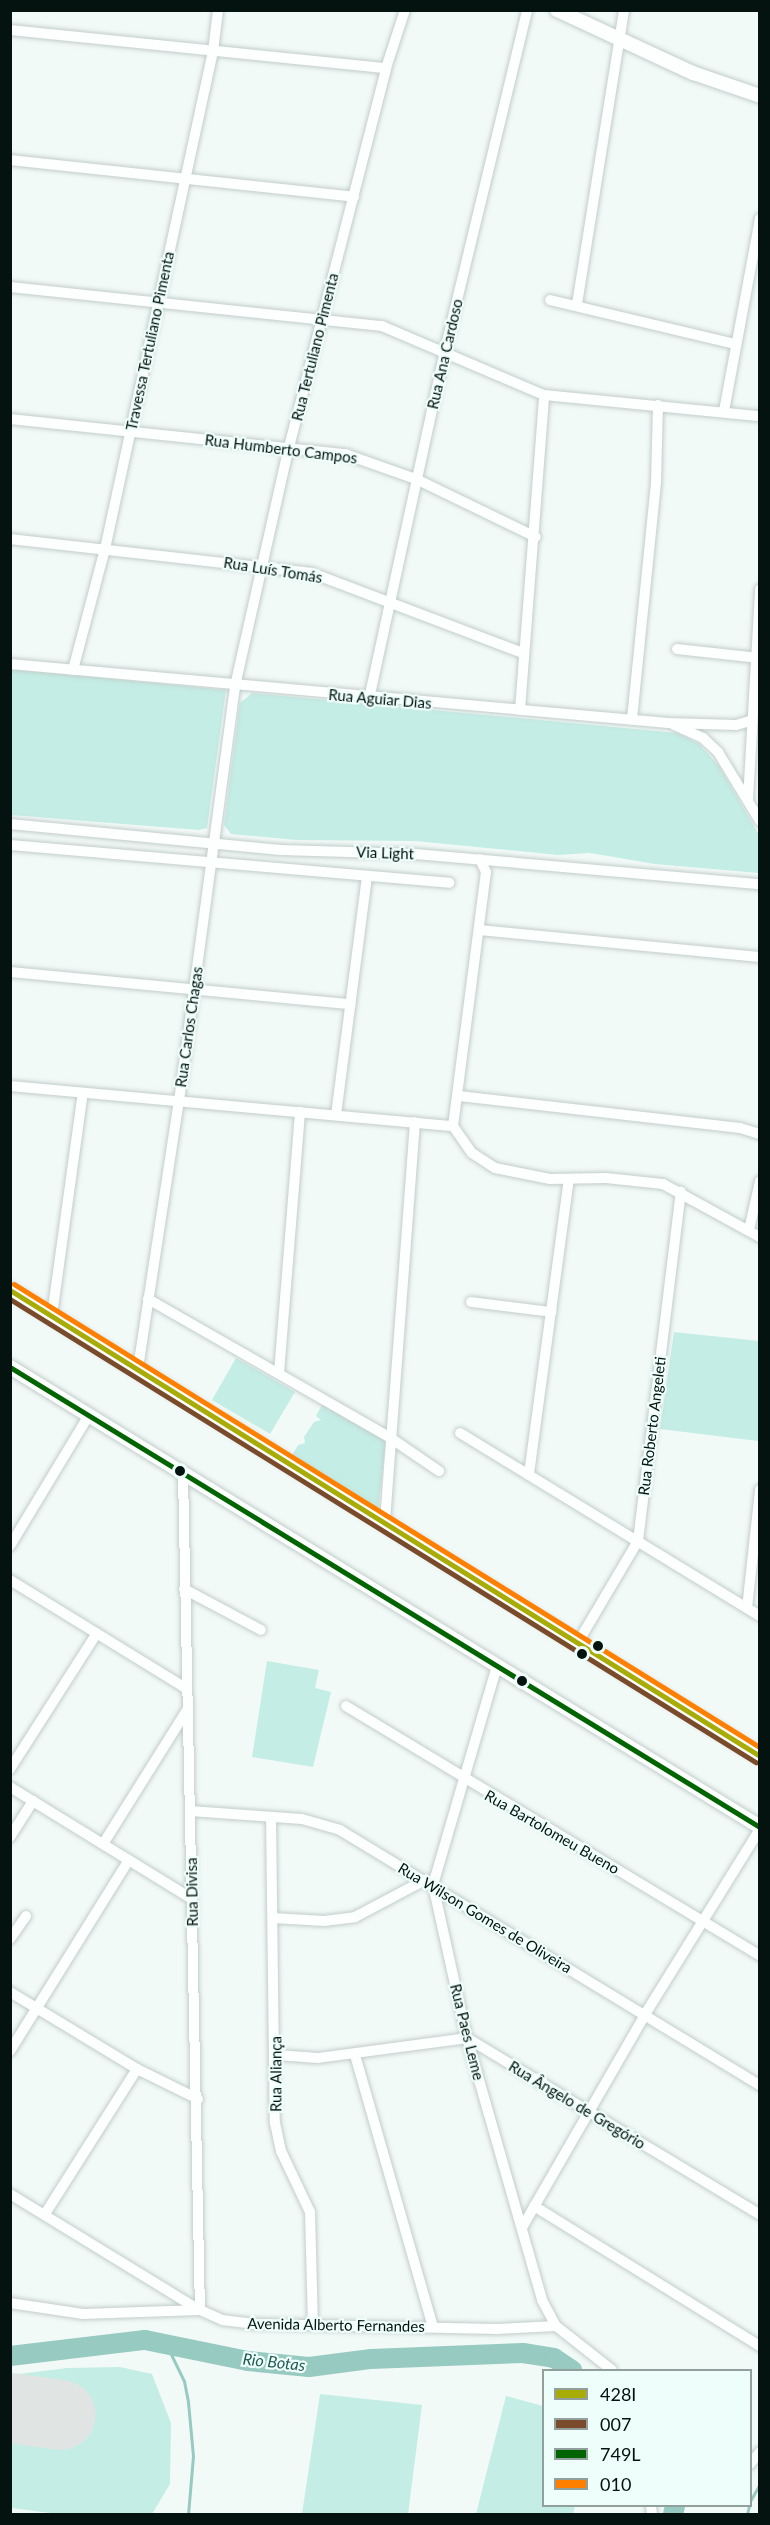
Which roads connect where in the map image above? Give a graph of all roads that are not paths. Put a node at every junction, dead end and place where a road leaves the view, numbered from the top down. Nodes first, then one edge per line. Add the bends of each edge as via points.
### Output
1 (218, 10) edge
2 (405, 10) edge
3 (527, 10) edge
4 (557, 10) edge
5 (624, 10) edge
6 (10, 30) edge
7 (621, 41) junction
8 (213, 51) junction
9 (386, 68) junction
10 (759, 96) edge
11 (10, 160) edge
12 (186, 178) junction
13 (354, 196) junction
14 (759, 218) edge
15 (10, 287) edge
16 (550, 300) dead end
17 (158, 302) junction
18 (577, 304) junction
19 (322, 318) junction
20 (735, 344) junction
21 (444, 354) junction
22 (544, 395) junction
23 (658, 405) junction
24 (724, 411) junction
25 (759, 416) edge
26 (10, 419) edge
27 (131, 431) junction
28 (289, 447) junction
29 (416, 479) junction
30 (536, 537) junction
31 (10, 539) edge
32 (105, 549) junction
33 (262, 565) junction
34 (759, 589) edge
35 (392, 604) junction
36 (677, 650) dead end
37 (523, 654) junction
38 (757, 658) edge
39 (10, 664) edge
40 (73, 670) junction
41 (234, 686) junction
42 (369, 699) junction
43 (520, 710) junction
44 (632, 719) junction
45 (750, 721) junction
46 (668, 723) junction
47 (748, 800) junction
48 (759, 821) edge
49 (10, 824) edge
50 (213, 844) junction
51 (10, 845) edge
52 (480, 859) junction
53 (210, 864) junction
54 (367, 876) junction
55 (449, 883) dead end
56 (759, 884) edge
57 (478, 930) junction
58 (759, 957) edge
59 (10, 972) edge
60 (195, 990) junction
61 (350, 1004) junction
62 (10, 1086) edge
63 (83, 1093) junction
64 (459, 1096) junction
65 (179, 1101) junction
66 (300, 1112) junction
67 (336, 1115) junction
68 (416, 1122) junction
69 (453, 1126) junction
70 (759, 1134) edge
71 (569, 1180) junction
72 (759, 1181) edge
73 (681, 1192) junction
74 (748, 1230) junction
75 (759, 1237) edge
76 (10, 1290) edge
77 (148, 1299) junction
78 (471, 1302) dead end
79 (551, 1312) junction
80 (52, 1316) junction
81 (10, 1367) edge
82 (138, 1368) junction
83 (279, 1373) junction
84 (88, 1415) junction
85 (460, 1433) dead end
86 (392, 1439) junction
87 (439, 1471) dead end
88 (183, 1473) junction
89 (529, 1474) junction
90 (759, 1490) edge
91 (385, 1521) junction
92 (638, 1541) junction
93 (10, 1546) edge
94 (10, 1580) edge
95 (184, 1589) junction
96 (747, 1608) junction
97 (759, 1617) edge
98 (261, 1630) dead end
99 (97, 1634) junction
100 (577, 1644) junction
101 (497, 1666) junction
102 (186, 1689) junction
103 (346, 1706) dead end
104 (187, 1710) junction
105 (759, 1756) edge
106 (10, 1769) edge
107 (463, 1780) junction
108 (10, 1787) edge
109 (33, 1801) junction
110 (190, 1811) junction
111 (271, 1817) junction
112 (759, 1828) edge
113 (10, 1837) edge
114 (103, 1844) junction
115 (129, 1860) junction
116 (429, 1883) junction
117 (192, 1899) junction
118 (26, 1916) dead end
119 (273, 1918) junction
120 (702, 1920) junction
121 (10, 1939) edge
122 (759, 1956) edge
123 (10, 1992) edge
124 (36, 2008) junction
125 (644, 2016) junction
126 (467, 2038) junction
127 (10, 2051) edge
128 (277, 2055) junction
129 (355, 2055) junction
130 (137, 2069) junction
131 (759, 2085) edge
132 (198, 2099) junction
133 (588, 2112) junction
134 (10, 2194) edge
135 (534, 2206) junction
136 (45, 2214) junction
137 (759, 2215) edge
138 (523, 2226) junction
139 (10, 2302) edge
140 (200, 2310) junction
141 (313, 2324) junction
142 (556, 2326) junction
143 (434, 2327) junction
144 (759, 2346) edge
145 (611, 2369) edge

1 - 8 street, Travessa Tertuliano Pimenta
2 - 9 street, Rua Tertuliano Pimenta
3 - 21 street, Rua Ana Cardoso
4 - 7 main road
5 - 7 street
6 - 8 street
7 - 10 main road via 719,84
7 - 18 street
8 - 9 street
8 - 12 street, Travessa Tertuliano Pimenta
9 - 13 street, Rua Tertuliano Pimenta
11 - 12 street
12 - 13 street
12 - 17 street, Travessa Tertuliano Pimenta
13 - 19 street, Rua Tertuliano Pimenta
14 - 20 street
15 - 17 street
16 - 18 street
17 - 19 street
17 - 27 street, Travessa Tertuliano Pimenta
18 - 20 street
19 - 21 street via 382,326
19 - 28 street, Rua Tertuliano Pimenta
20 - 24 street
21 - 22 street
21 - 29 street, Rua Ana Cardoso
22 - 23 street
22 - 30 street
23 - 24 street
23 - 44 street via 656,482
24 - 25 street
26 - 27 street, Rua Humberto Campos
27 - 28 street, Rua Humberto Campos
27 - 32 street, Travessa Tertuliano Pimenta
28 - 29 street, Rua Humberto Campos via 345,454
28 - 33 street, Rua Tertuliano Pimenta
29 - 30 street, Rua Humberto Campos
29 - 35 street, Rua Ana Cardoso
30 - 37 street
31 - 32 street, Rua Luís Tomás
32 - 33 street, Rua Luís Tomás
32 - 40 street, Travessa Tertuliano Pimenta
33 - 35 street, Rua Luís Tomás via 312,573
33 - 41 street, Rua Tertuliano Pimenta
34 - 38 street
35 - 37 street, Rua Luís Tomás
35 - 42 street, Rua Ana Cardoso
36 - 38 street
37 - 43 street
38 - 45 street
39 - 40 street, Rua Aguiar Dias
40 - 41 street, Rua Aguiar Dias
41 - 42 street, Rua Aguiar Dias
41 - 50 street, Rua Carlos Chagas
42 - 43 street, Rua Aguiar Dias
43 - 44 street, Rua Aguiar Dias
44 - 46 street, Rua Aguiar Dias
45 - 46 street, Rua Aguiar Dias via 730,725
45 - 47 street
46 - 47 street via 702,738 718,752
47 - 48 street
49 - 50 street, Via Light
50 - 52 street, Via Light
50 - 53 street, Rua Carlos Chagas
51 - 53 street
52 - 56 street, Via Light
52 - 57 street via 486,872
53 - 54 street
53 - 60 street, Rua Carlos Chagas
54 - 55 street
54 - 61 street
57 - 58 street
57 - 64 street
59 - 60 street
60 - 61 street
60 - 65 street, Rua Carlos Chagas
61 - 67 street
62 - 63 street
63 - 65 street
63 - 80 street
64 - 69 street
64 - 70 street via 740,1128
65 - 66 street
65 - 77 street, Rua Carlos Chagas
66 - 67 street
66 - 83 street
67 - 68 street
68 - 69 street
68 - 86 street
69 - 71 street via 482,1162 511,1173
71 - 73 street via 650,1181
71 - 79 street
72 - 74 street
73 - 74 street
73 - 92 street, Rua Roberto Angeleti
74 - 75 street
76 - 80 main road
77 - 82 street, Rua Carlos Chagas
77 - 83 street
78 - 79 street
79 - 89 street
80 - 82 main road
81 - 84 main road
82 - 91 main road
83 - 86 street
84 - 88 main road
84 - 93 street
85 - 89 street
86 - 87 street
86 - 91 street
88 - 95 street, Rua Divisa
88 - 101 main road
89 - 92 street
90 - 96 street
91 - 100 main road
92 - 96 street
92 - 100 street, Rua Roberto Angeleti
94 - 99 street
95 - 98 street
95 - 102 street, Rua Divisa
96 - 97 street
99 - 102 street
99 - 106 street
100 - 105 main road
101 - 107 street, Rua Paes Leme
101 - 112 main road
102 - 104 street, Rua Divisa
103 - 107 street, Rua Bartolomeu Bueno
104 - 110 street, Rua Divisa
104 - 114 street
107 - 116 street, Rua Paes Leme
107 - 120 street, Rua Bartolomeu Bueno
108 - 109 street
109 - 113 street
109 - 114 street
110 - 111 street, Rua Wilson Gomes de Oliveira
110 - 117 street, Rua Divisa
111 - 116 street, Rua Wilson Gomes de Oliveira via 319,1821
111 - 119 street, Rua Aliança
112 - 120 street
114 - 115 street
115 - 117 street
115 - 124 street
116 - 119 street via 355,1917 324,1921
116 - 125 street, Rua Wilson Gomes de Oliveira
116 - 126 street, Rua Paes Leme
117 - 132 street, Rua Divisa
118 - 121 street
119 - 128 street, Rua Aliança
120 - 122 street, Rua Bartolomeu Bueno
120 - 125 street
123 - 124 street
124 - 127 street
124 - 130 street
125 - 131 street, Rua Wilson Gomes de Oliveira
125 - 133 street
126 - 129 street
126 - 133 street, Rua Ângelo de Gregório
126 - 138 street, Rua Paes Leme
128 - 129 street
128 - 141 street, Rua Aliança via 277,2140 310,2212
129 - 143 street
130 - 132 street
130 - 136 street
132 - 140 street, Rua Divisa
133 - 135 street
133 - 137 street, Rua Ângelo de Gregório
134 - 136 street
135 - 138 street
135 - 144 street
136 - 140 street
138 - 142 street, Rua Paes Leme via 542,2300
139 - 140 street, Avenida Alberto Fernandes via 83,2314
140 - 141 street, Avenida Alberto Fernandes via 236,2323
141 - 143 street, Avenida Alberto Fernandes
142 - 143 street, Avenida Alberto Fernandes
142 - 145 street, Rua Paes Leme

